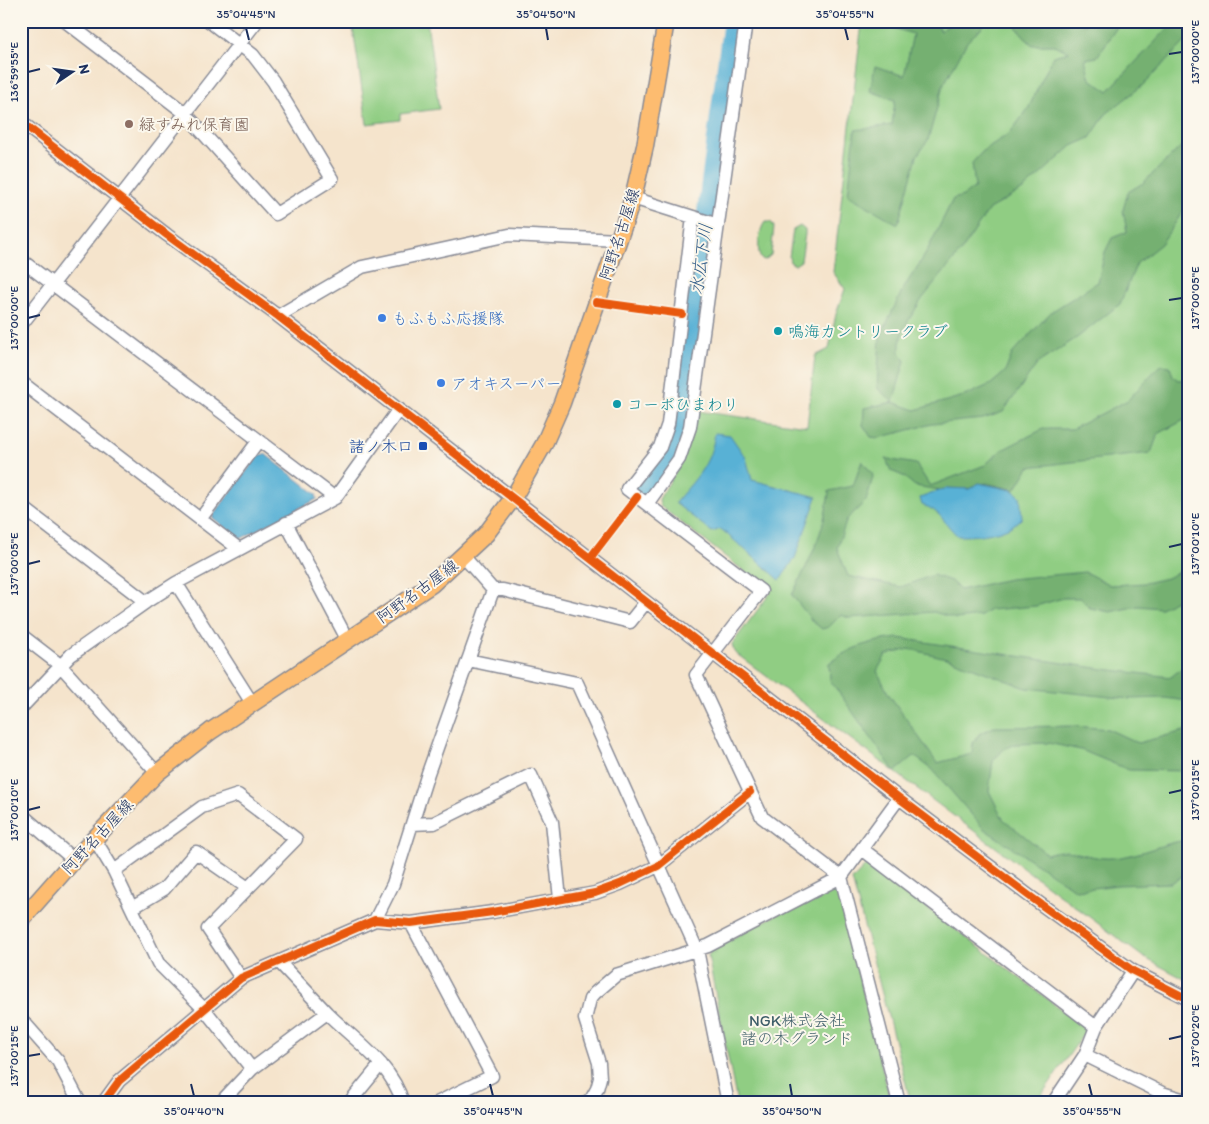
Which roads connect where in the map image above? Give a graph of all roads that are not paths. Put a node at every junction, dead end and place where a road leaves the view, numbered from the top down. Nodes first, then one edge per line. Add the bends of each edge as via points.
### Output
1 (65, 21) edge
2 (208, 21) edge
3 (257, 21) edge
4 (666, 21) edge
5 (746, 21) edge
6 (238, 44) junction
7 (185, 113) junction
8 (21, 122) edge
9 (119, 197) junction
10 (633, 198) junction
11 (695, 218) junction
12 (717, 224) junction
13 (619, 240) junction
14 (21, 260) edge
15 (53, 284) junction
16 (278, 316) junction
17 (21, 325) edge
18 (21, 382) edge
19 (399, 409) junction
20 (259, 440) junction
21 (335, 498) junction
22 (513, 498) junction
23 (648, 504) junction
24 (21, 506) edge
25 (201, 518) junction
26 (286, 523) junction
27 (239, 549) junction
28 (464, 557) junction
29 (176, 583) junction
30 (493, 590) junction
31 (146, 602) junction
32 (646, 602) junction
33 (21, 635) edge
34 (347, 639) junction
35 (714, 654) junction
36 (468, 660) junction
37 (60, 665) junction
38 (252, 703) junction
39 (21, 708) edge
40 (157, 772) junction
41 (750, 792) junction
42 (899, 798) junction
43 (21, 814) edge
44 (412, 824) junction
45 (94, 838) junction
46 (862, 849) junction
47 (74, 860) junction
48 (658, 866) junction
49 (114, 871) junction
50 (841, 876) junction
51 (248, 888) junction
52 (560, 899) junction
53 (132, 908) junction
54 (21, 920) edge
55 (375, 920) junction
56 (411, 923) junction
57 (697, 950) junction
58 (279, 962) junction
59 (1133, 971) junction
60 (241, 978) junction
61 (1188, 999) edge
62 (205, 1010) junction
63 (327, 1013) junction
64 (21, 1020) edge
65 (1096, 1027) junction
66 (1085, 1055) junction
67 (382, 1064) junction
68 (252, 1069) junction
69 (1159, 1098) edge
70 (1188, 1101) edge
71 (80, 1103) edge
72 (103, 1103) edge
73 (220, 1103) edge
74 (349, 1103) edge
75 (403, 1103) edge
76 (437, 1103) edge
77 (585, 1103) edge
78 (728, 1103) edge
79 (899, 1103) edge
80 (1053, 1103) edge

1 - 7 street
2 - 6 street
3 - 6 street
4 - 10 main road, 阿野名古屋線
5 - 12 street
6 - 7 street
6 - 7 street via 253,55 273,82 332,179 276,214
7 - 9 street
8 - 9 street
9 - 15 street
9 - 16 street
10 - 11 street
10 - 13 main road, 阿野名古屋線
11 - 12 street
11 - 23 street via 668,424 660,447 627,489
12 - 23 street via 688,434 679,459
13 - 16 street via 509,235 390,261 362,268
13 - 22 main road, 阿野名古屋線 via 562,403 544,444
14 - 15 street
15 - 17 street
15 - 20 street
16 - 19 street
18 - 25 street
19 - 21 street
19 - 22 street
20 - 21 street
20 - 25 street
21 - 26 street
22 - 28 main road, 阿野名古屋線
22 - 32 street
23 - 35 street via 761,592
24 - 31 street
25 - 27 street
26 - 27 street
26 - 34 street
27 - 29 street
28 - 30 street
28 - 34 main road, 阿野名古屋線 via 432,584
29 - 31 street
29 - 38 street
30 - 32 street via 630,622
30 - 36 street
31 - 37 street
32 - 35 street
33 - 37 street
34 - 38 main road, 阿野名古屋線
35 - 41 street via 696,675
35 - 42 street
36 - 44 street
36 - 48 street via 578,683
37 - 39 street
37 - 40 street
38 - 40 main road, 阿野名古屋線
40 - 45 main road, 阿野名古屋線
41 - 48 street
41 - 50 street via 762,816
42 - 46 street
42 - 59 street
43 - 47 street
44 - 52 street via 434,823 531,775 552,822
44 - 55 street via 393,884
45 - 47 main road, 阿野名古屋線
45 - 49 street
46 - 50 street
46 - 65 street
47 - 54 main road, 阿野名古屋線
48 - 52 street via 595,893
48 - 57 street
49 - 51 street via 202,806 238,795 296,840
49 - 53 street
50 - 57 street
50 - 79 street
51 - 53 street via 196,852 164,889
51 - 60 street via 208,929
52 - 56 street
53 - 62 street via 158,963
55 - 56 street
55 - 58 street
56 - 76 street via 492,1076
57 - 77 street via 616,975 590,999 585,1019 599,1063 600,1078 592,1098
57 - 78 street
58 - 60 street
58 - 63 street
59 - 61 street
59 - 65 street
60 - 62 street
62 - 68 street
62 - 72 street via 119,1081
63 - 67 street
63 - 68 street
64 - 71 street via 58,1061
65 - 66 street
66 - 69 street
66 - 80 street
67 - 74 street
67 - 75 street via 399,1089
68 - 73 street
69 - 70 street

